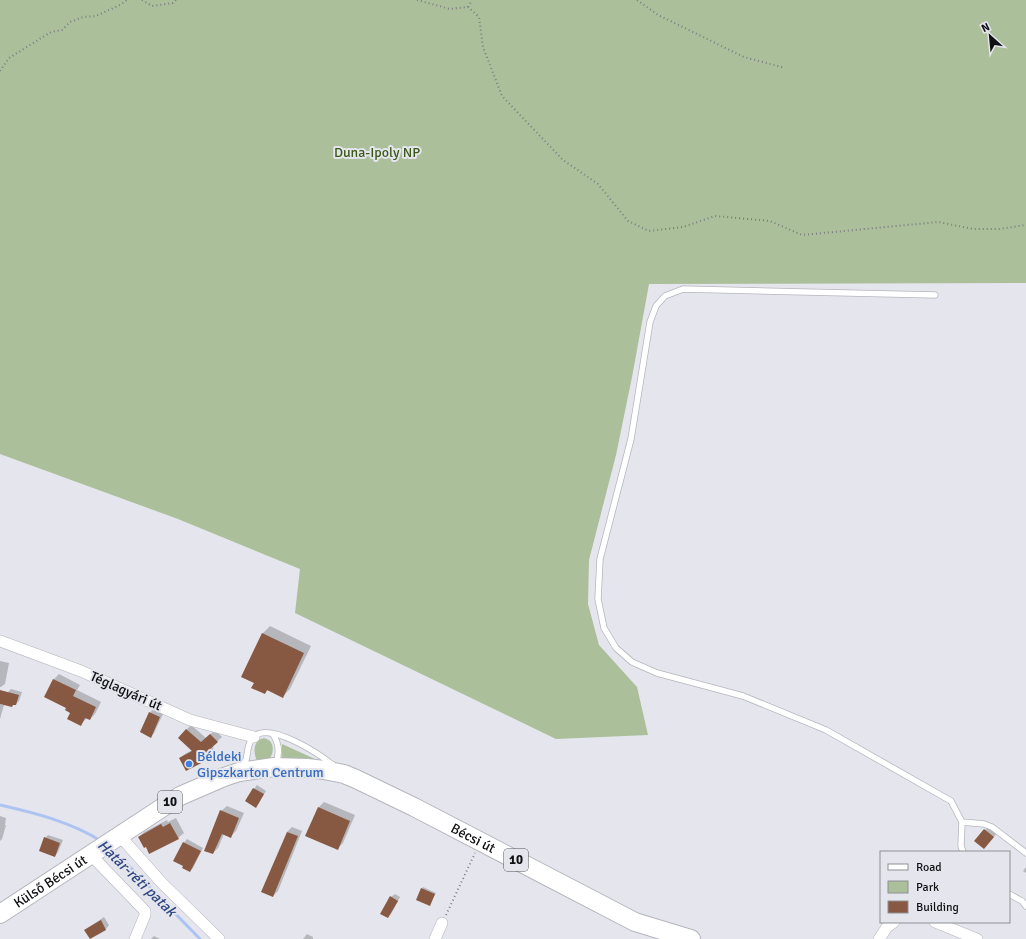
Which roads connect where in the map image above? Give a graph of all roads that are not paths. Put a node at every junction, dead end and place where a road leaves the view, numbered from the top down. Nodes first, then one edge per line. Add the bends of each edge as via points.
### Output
1 (935, 295) dead end
2 (0, 641) edge
3 (273, 734) junction
4 (254, 737) junction
5 (246, 767) junction
6 (274, 767) junction
7 (344, 774) junction
8 (962, 822) junction
9 (120, 836) junction
10 (963, 851) edge
11 (1026, 852) edge
12 (91, 855) junction
13 (1010, 895) edge
14 (1026, 906) edge
15 (0, 914) edge
16 (442, 923) road end
17 (893, 923) edge
18 (937, 923) edge
19 (135, 939) edge
20 (219, 939) edge
21 (435, 939) edge
22 (691, 939) edge
23 (879, 939) edge
24 (977, 939) edge

1 - 8 lane via 683,289 665,296 656,306 650,322 631,439 600,559 598,600 604,628 616,648 632,662 657,673 743,696 826,730 951,801
2 - 4 street, Téglagyári út via 81,671 190,720
3 - 4 lane via 260,733
3 - 6 lane via 278,751
3 - 7 lane via 308,748
4 - 5 lane via 250,742
5 - 6 main road, Külső Bécsi út / 10
5 - 9 main road, Külső Bécsi út / 10 via 180,796
6 - 7 main road, Külső Bécsi út / 10 via 307,768
7 - 22 main road, Bécsi út / 10 via 414,807 635,922
8 - 10 lane
8 - 11 lane via 992,827
9 - 12 main road, Külső Bécsi út / 10
9 - 20 street via 161,882
12 - 15 main road, Külső Bécsi út / 10
12 - 19 street via 145,911
13 - 14 lane
16 - 21 street
17 - 23 street
18 - 24 street

